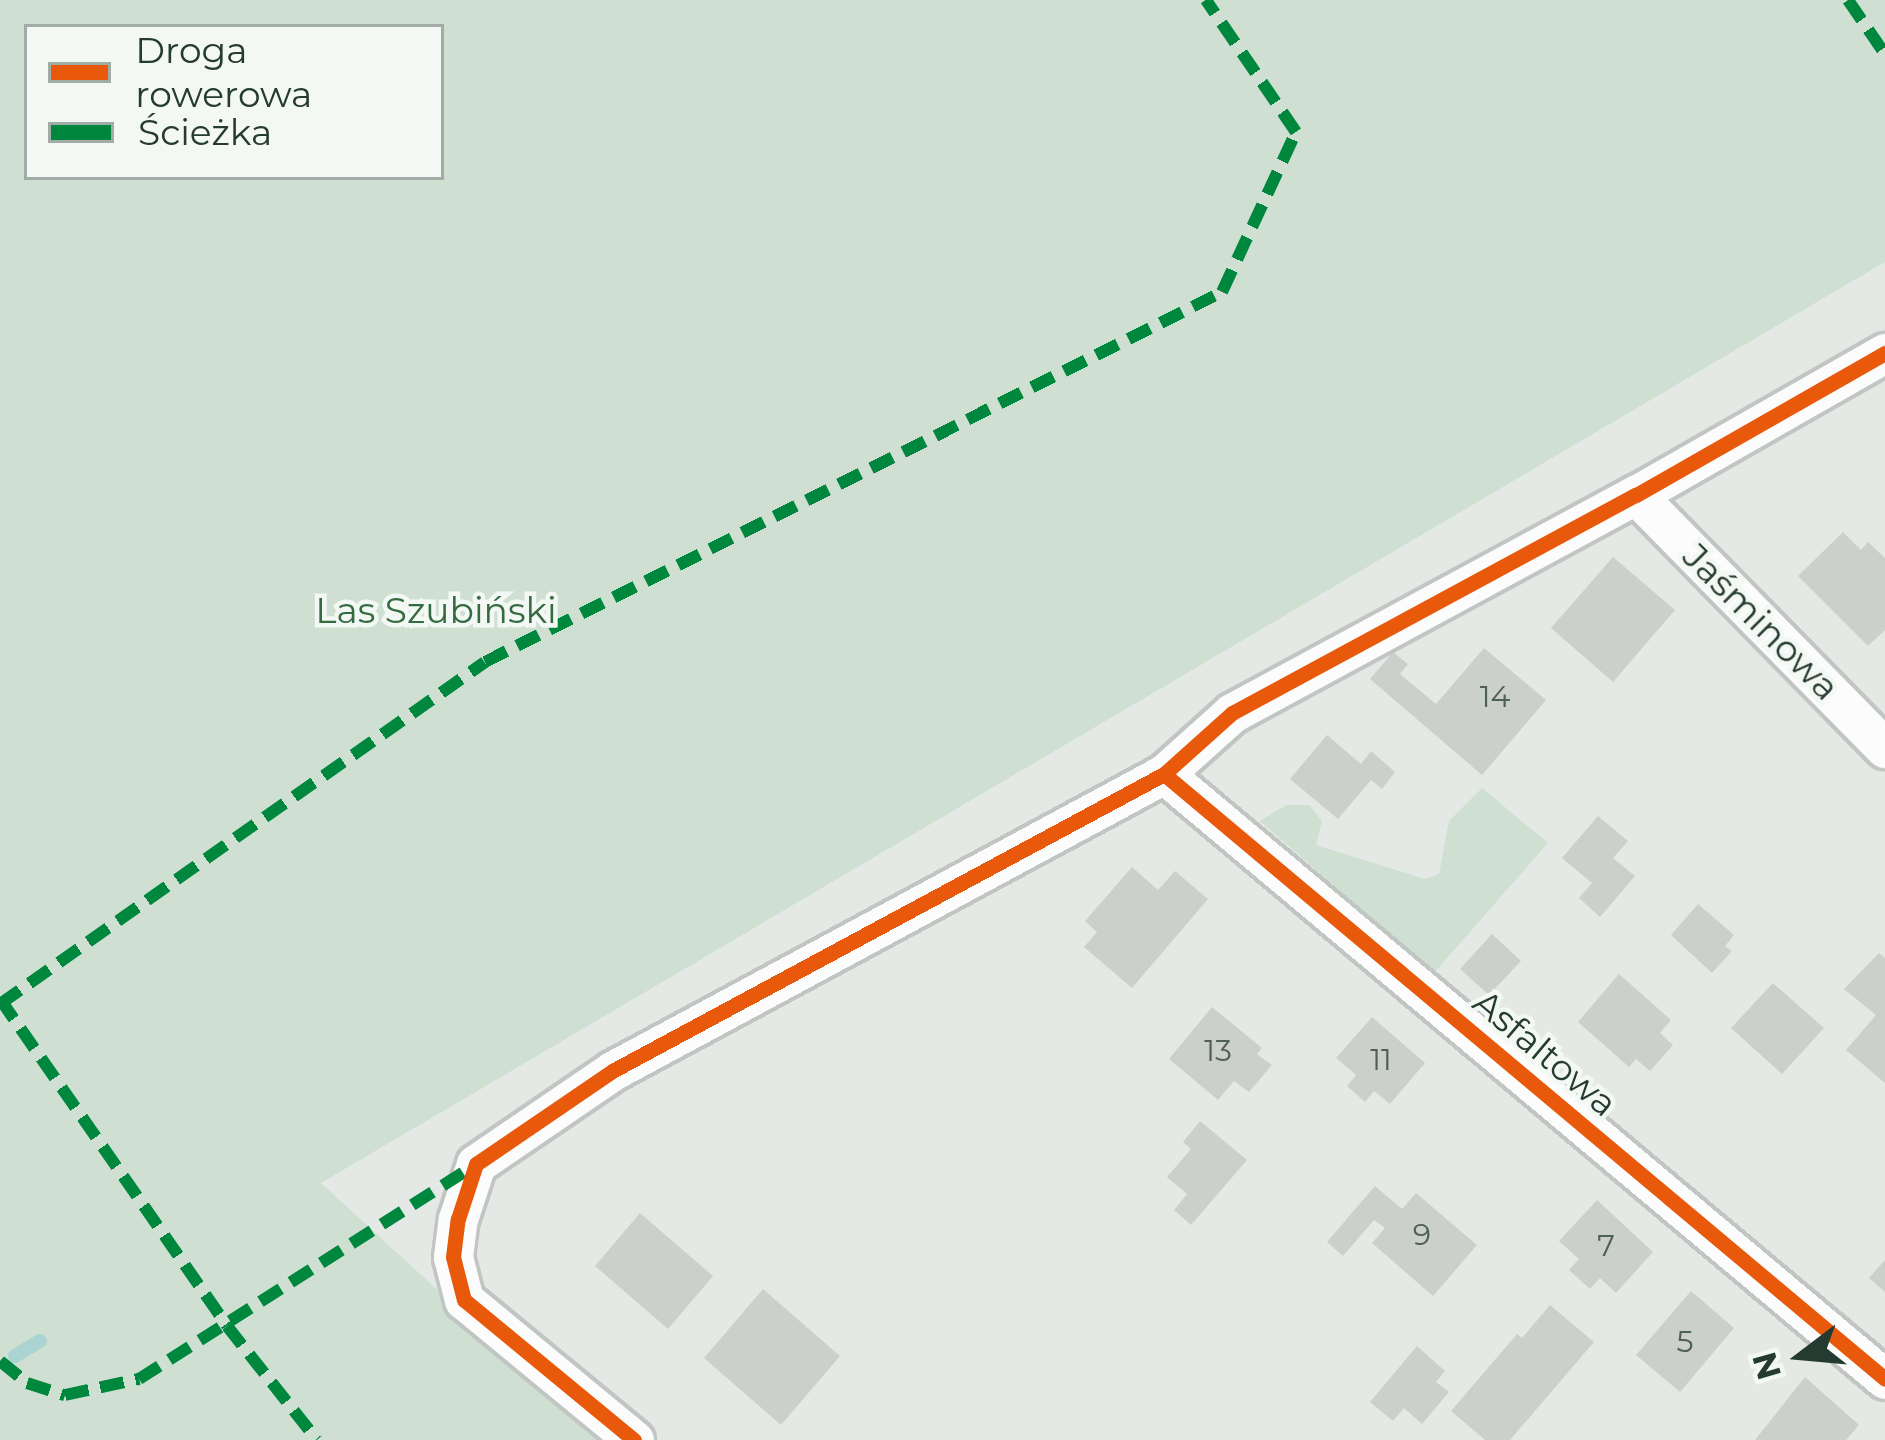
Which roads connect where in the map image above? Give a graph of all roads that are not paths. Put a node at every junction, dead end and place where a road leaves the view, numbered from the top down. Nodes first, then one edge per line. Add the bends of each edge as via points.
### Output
1 (1885, 353) edge
2 (1636, 495) junction
3 (1885, 748) edge
4 (1164, 774) junction
5 (1885, 1379) edge
6 (634, 1440) edge

1 - 2 street
2 - 3 street, Jaśminowa
2 - 4 street via 1232,713
4 - 5 street, Asfaltowa
4 - 6 street via 614,1070 476,1164 453,1258 464,1300

